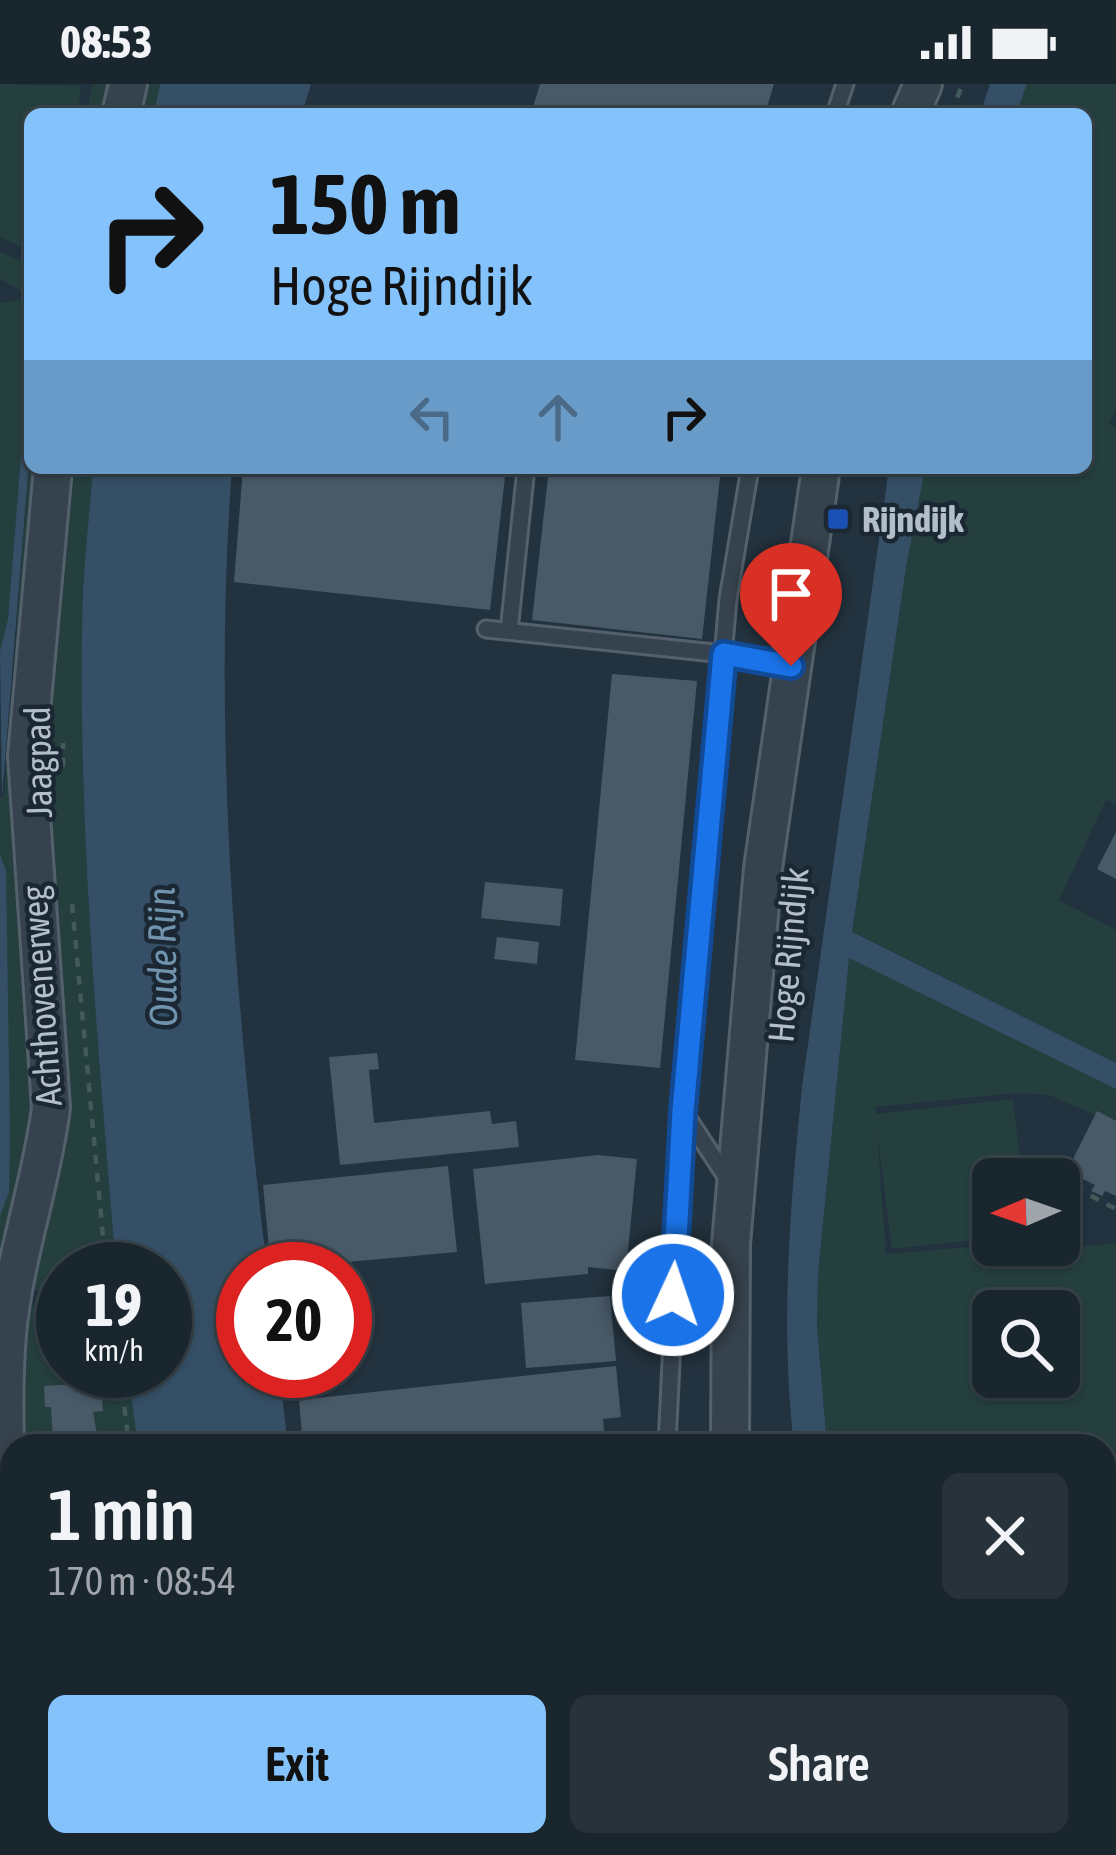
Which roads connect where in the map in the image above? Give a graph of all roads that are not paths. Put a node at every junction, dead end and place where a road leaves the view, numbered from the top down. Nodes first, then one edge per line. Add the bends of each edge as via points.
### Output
1 (52, 474) edge
2 (525, 474) edge
3 (749, 474) edge
4 (820, 474) edge
5 (486, 629) dead end
6 (509, 632) junction
7 (724, 654) junction
8 (791, 666) junction
9 (683, 1111) junction
10 (734, 1196) junction
11 (731, 1244) junction
12 (6, 1434) edge
13 (668, 1434) edge
14 (708, 1434) edge
15 (730, 1434) edge

1 - 12 street, Achthovenerweg via 27,756 51,1108 12,1293
2 - 6 lane
3 - 7 lane
4 - 8 street, Hoge Rijndijk
5 - 6 lane
6 - 7 lane
7 - 8 lane
7 - 9 lane
8 - 10 street, Hoge Rijndijk
9 - 10 lane
9 - 13 lane
10 - 11 street, Hoge Rijndijk
11 - 14 street, Hoge Rijndijk via 715,1311
11 - 15 street, Hoge Rijndijk

